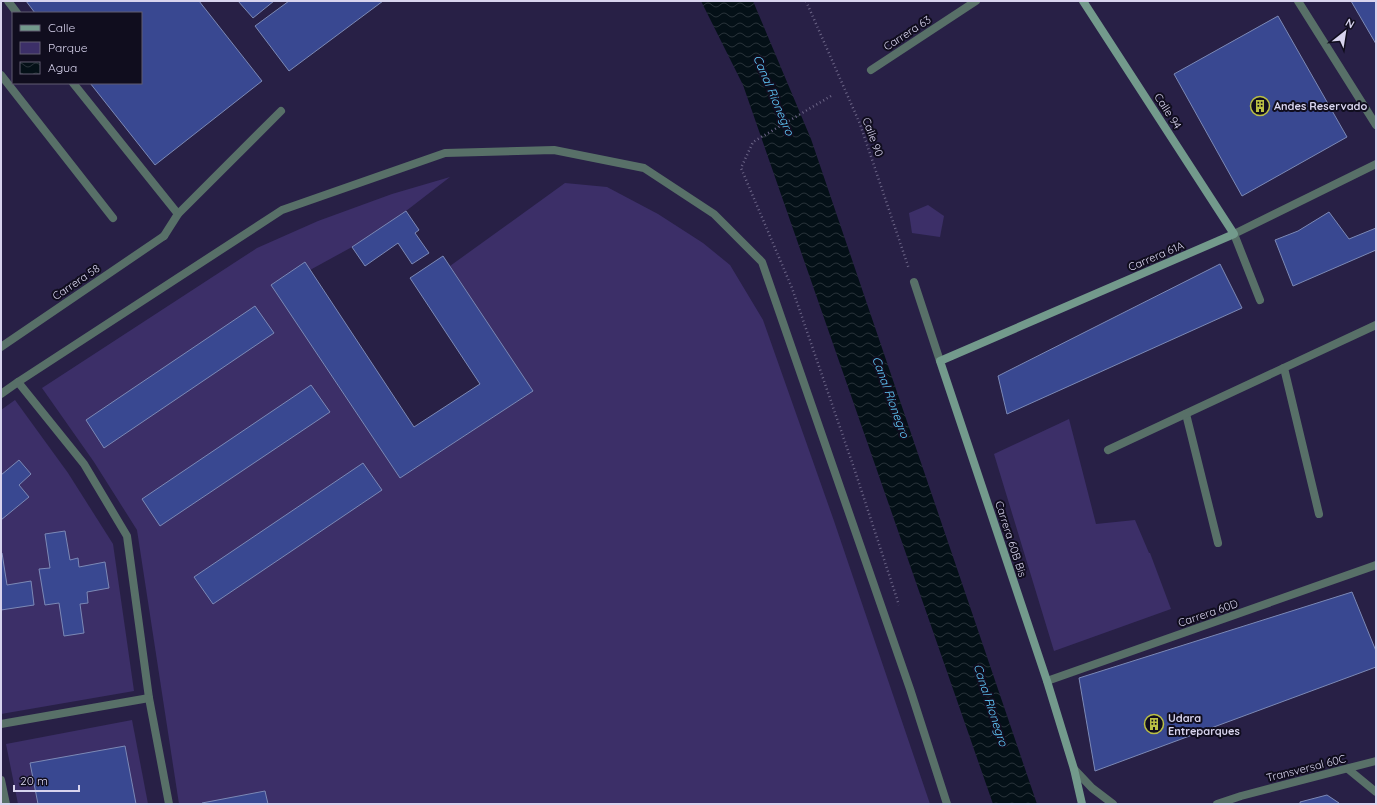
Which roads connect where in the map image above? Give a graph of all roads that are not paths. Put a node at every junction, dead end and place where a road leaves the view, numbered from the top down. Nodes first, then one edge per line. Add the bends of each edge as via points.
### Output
1 (8, 1) edge
2 (976, 1) edge
3 (1082, 1) edge
4 (1298, 1) edge
5 (16, 12) edge
6 (871, 70) dead end
7 (1, 75) edge
8 (75, 84) edge
9 (281, 110) dead end
10 (1376, 125) edge
11 (1376, 164) edge
12 (178, 214) junction
13 (113, 218) dead end
14 (1234, 234) junction
15 (914, 282) road end
16 (1260, 300) dead end
17 (1376, 325) edge
18 (1, 347) edge
19 (940, 360) junction
20 (1284, 368) junction
21 (18, 382) junction
22 (1, 394) edge
23 (1186, 414) junction
24 (1108, 450) dead end
25 (1320, 514) dead end
26 (1218, 543) dead end
27 (1376, 565) edge
28 (1047, 681) junction
29 (149, 698) junction
30 (1, 724) edge
31 (1376, 761) edge
32 (1074, 769) junction
33 (1348, 769) junction
34 (1, 780) edge
35 (1376, 792) edge
36 (1241, 796) junction
37 (6, 804) edge
38 (169, 804) edge
39 (947, 804) edge
40 (1082, 804) edge
41 (1112, 804) edge
42 (1217, 804) edge
43 (1235, 804) edge

1 - 5 street
2 - 6 street, Carrera 63
3 - 14 street, Calle 94
4 - 10 street
7 - 13 street
8 - 12 street
9 - 12 street
11 - 14 street, Carrera 61A
12 - 18 street, Carrera 58 via 164,236
14 - 16 street
14 - 19 street, Carrera 61A
15 - 19 street, Carrera 60B Bis
17 - 20 street
19 - 28 street, Carrera 60B Bis
20 - 23 street
20 - 25 street
21 - 22 street
21 - 29 street via 84,464 127,536
21 - 39 street via 282,210 445,153 554,150 644,168 714,214 762,262 910,688
23 - 24 street
23 - 26 street
27 - 28 street, Carrera 60D
28 - 32 street, Carrera 60B Bis
29 - 30 street
29 - 38 street
31 - 33 street, Transversal 60C
32 - 40 street, Carrera 60B Bis
32 - 41 street
33 - 35 street
33 - 36 street, Transversal 60C
34 - 37 street
36 - 42 street, Transversal 60C
36 - 43 street

